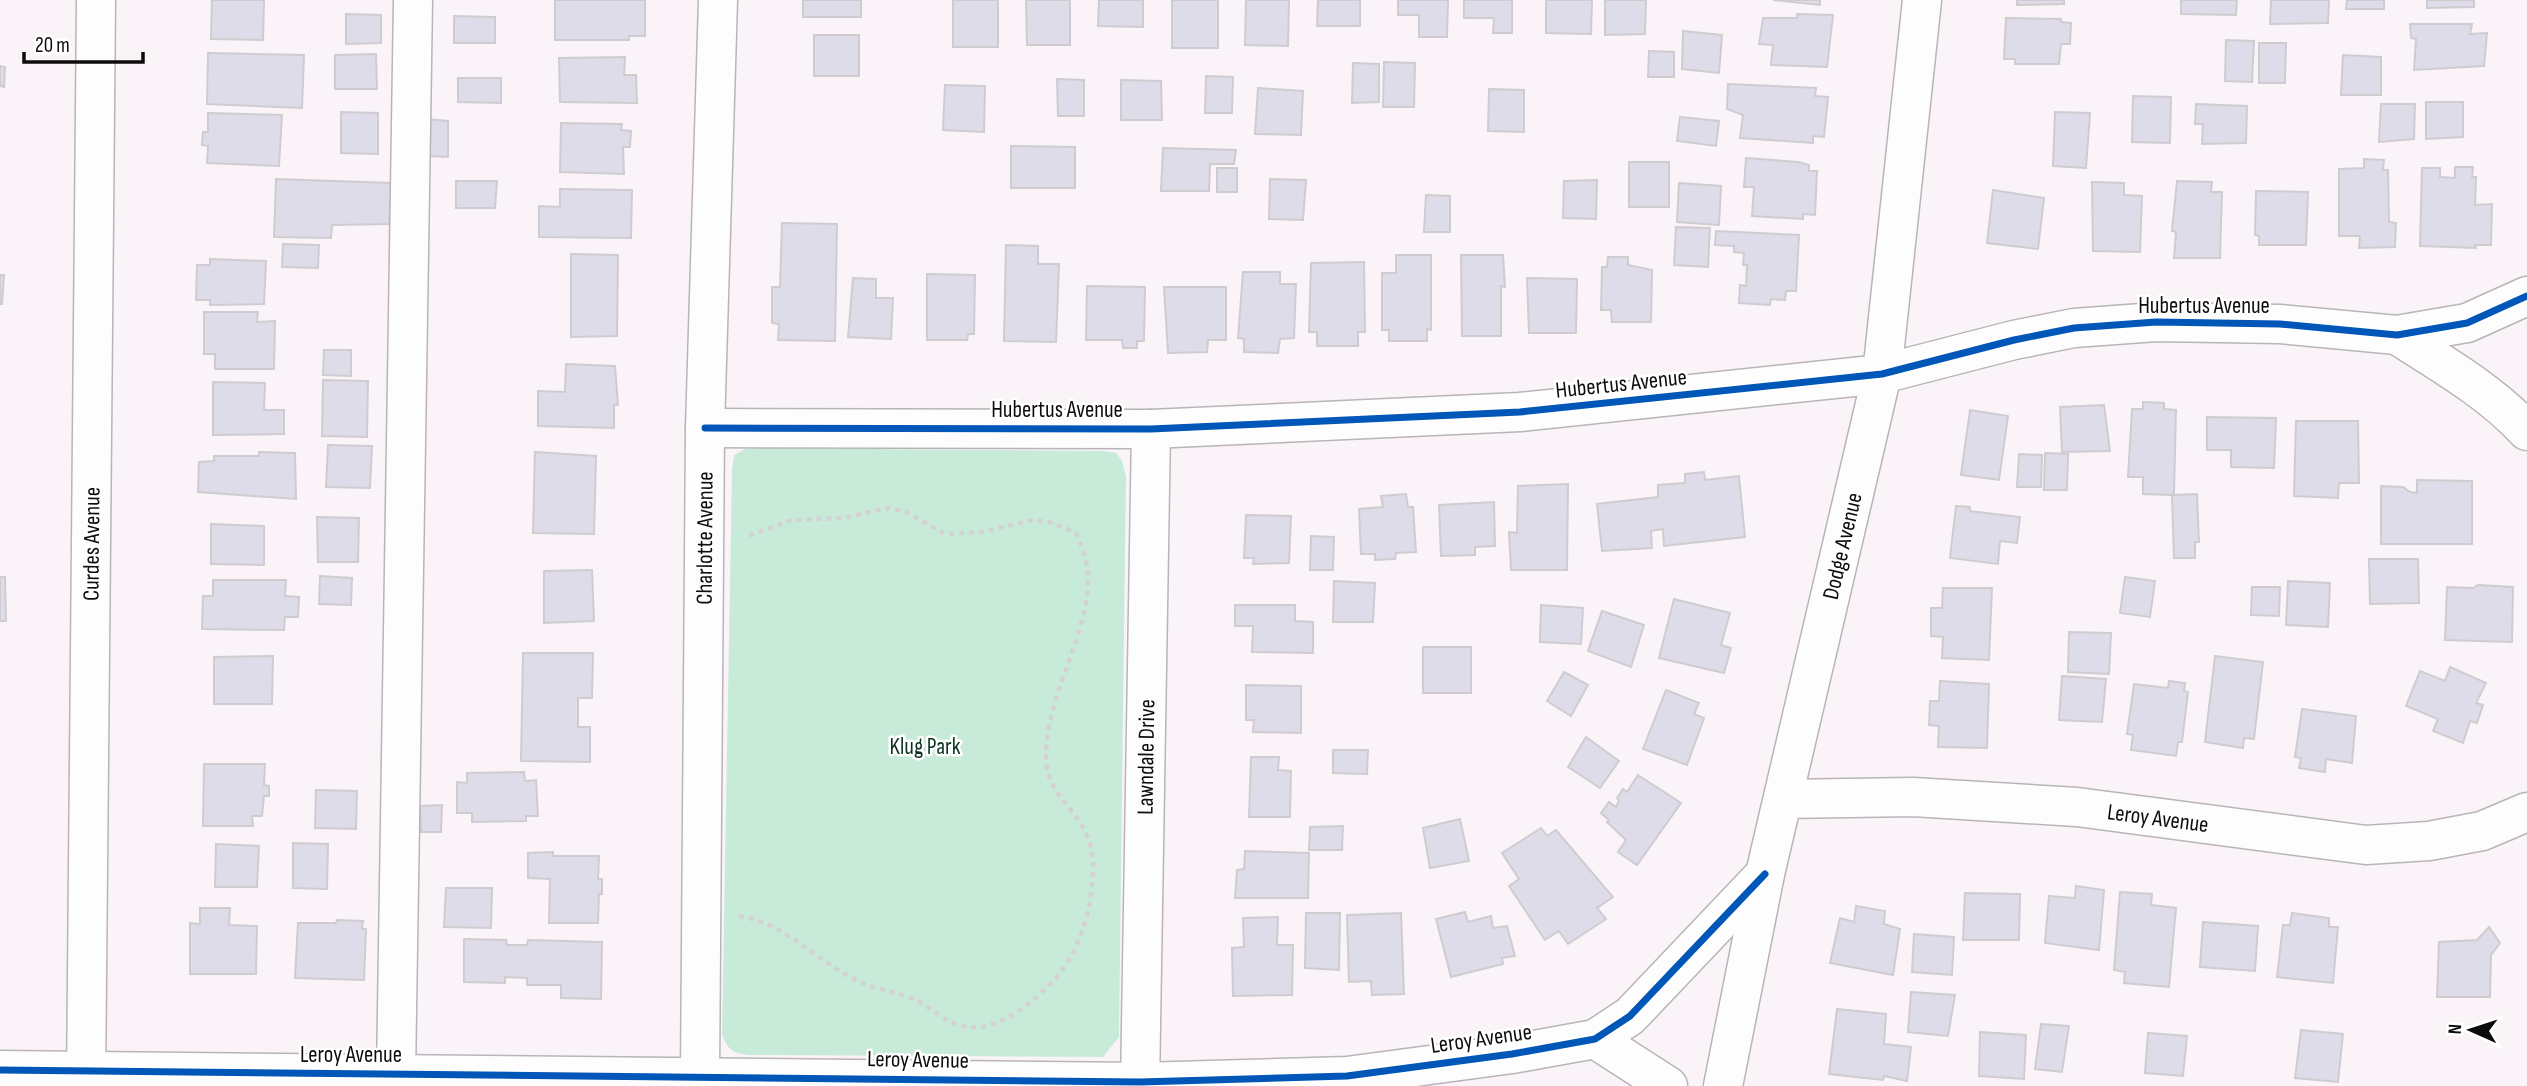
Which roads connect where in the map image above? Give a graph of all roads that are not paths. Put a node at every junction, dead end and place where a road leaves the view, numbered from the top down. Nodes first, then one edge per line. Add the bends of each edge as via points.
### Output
1 (96, 0) edge
2 (413, 0) edge
3 (718, 0) edge
4 (1922, 0) edge
5 (2527, 296) edge
6 (2397, 335) junction
7 (1882, 374) junction
8 (705, 428) junction
9 (1151, 429) junction
10 (2527, 432) edge
11 (1783, 799) junction
12 (2527, 812) edge
13 (1765, 874) junction
14 (1595, 1040) junction
15 (0, 1070) edge
16 (396, 1074) junction
17 (700, 1075) junction
18 (86, 1080) edge
19 (1140, 1084) edge
20 (1668, 1086) edge
21 (1723, 1086) edge

1 - 18 street, Curdes Avenue
2 - 16 street
3 - 8 street, Charlotte Avenue
4 - 7 street, Dodge Avenue
5 - 6 street, Hubertus Avenue via 2467,323
6 - 7 street, Hubertus Avenue via 2280,324 2156,322 2074,328
6 - 10 street, Hubertus Avenue via 2469,382
7 - 9 street, Hubertus Avenue via 1520,412
7 - 11 street, Dodge Avenue
8 - 9 street, Hubertus Avenue
8 - 17 street, Charlotte Avenue
9 - 19 street, Lawndale Drive
11 - 12 street, Leroy Avenue via 1913,797 2077,807 2366,845 2429,841 2482,831
11 - 13 street, Dodge Avenue
13 - 14 street, Leroy Avenue via 1630,1016
13 - 21 street, Dodge Avenue
14 - 19 street, Leroy Avenue via 1347,1076
14 - 20 street
15 - 18 street, Leroy Avenue
16 - 17 street, Leroy Avenue
16 - 18 street, Leroy Avenue
17 - 19 street, Leroy Avenue

